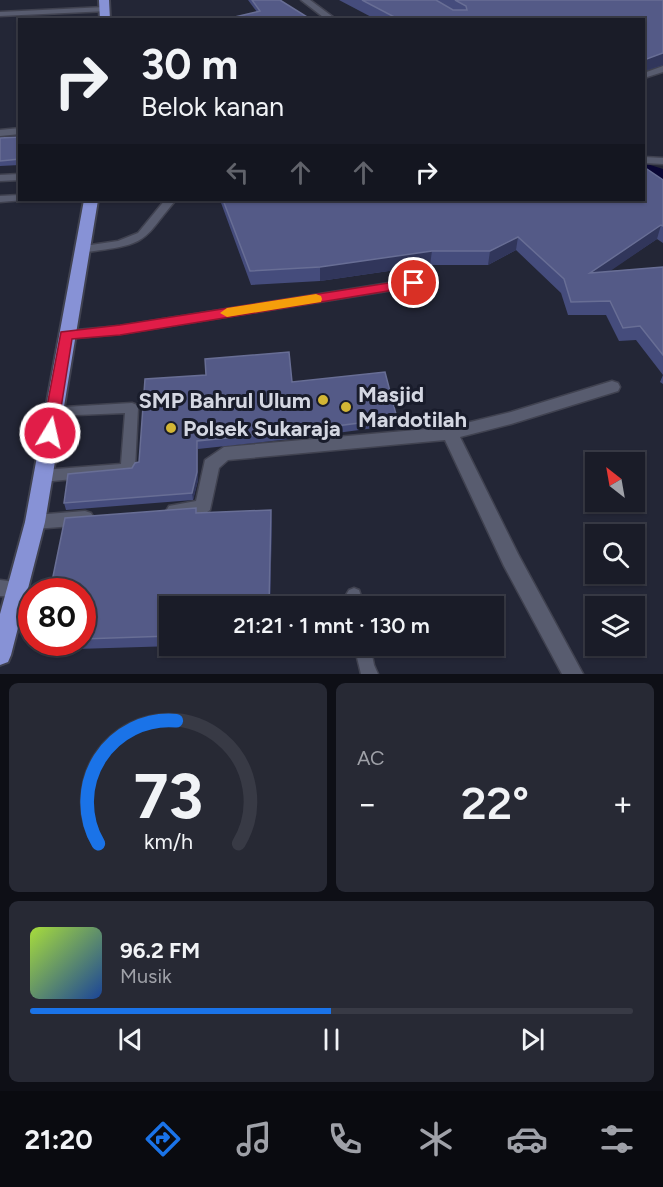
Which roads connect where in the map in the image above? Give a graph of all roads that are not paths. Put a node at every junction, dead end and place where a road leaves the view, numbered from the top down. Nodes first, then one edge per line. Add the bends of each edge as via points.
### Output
1 (305, 0) edge
2 (105, 9) edge
3 (0, 14) edge
4 (330, 18) edge
5 (663, 69) edge
6 (645, 76) edge
7 (18, 131) edge
8 (0, 133) edge
9 (645, 160) edge
10 (663, 161) edge
11 (18, 177) edge
12 (0, 178) edge
13 (18, 198) edge
14 (0, 199) edge
15 (91, 201) edge
16 (170, 201) edge
17 (84, 249) junction
18 (414, 283) dead end
19 (66, 335) junction
20 (612, 387) dead end
21 (53, 411) junction
22 (450, 433) junction
23 (43, 476) junction
24 (154, 513) edge
25 (106, 516) edge
26 (35, 522) junction
27 (8, 589) edge
28 (0, 655) edge
29 (364, 656) edge
30 (370, 674) edge
31 (573, 674) edge

1 - 4 lane
2 - 3 lane
5 - 6 lane
7 - 8 lane
9 - 10 lane
11 - 12 lane
13 - 14 lane
15 - 17 highway
16 - 17 lane via 148,231 138,238
17 - 19 highway
18 - 19 lane via 120,330
19 - 21 highway
20 - 22 street
21 - 23 highway
21 - 23 lane via 132,408 128,469
22 - 24 street via 224,454 211,465 204,505 198,509
22 - 31 street via 511,560
23 - 26 highway
25 - 26 street
26 - 27 highway
27 - 28 highway
29 - 30 lane

